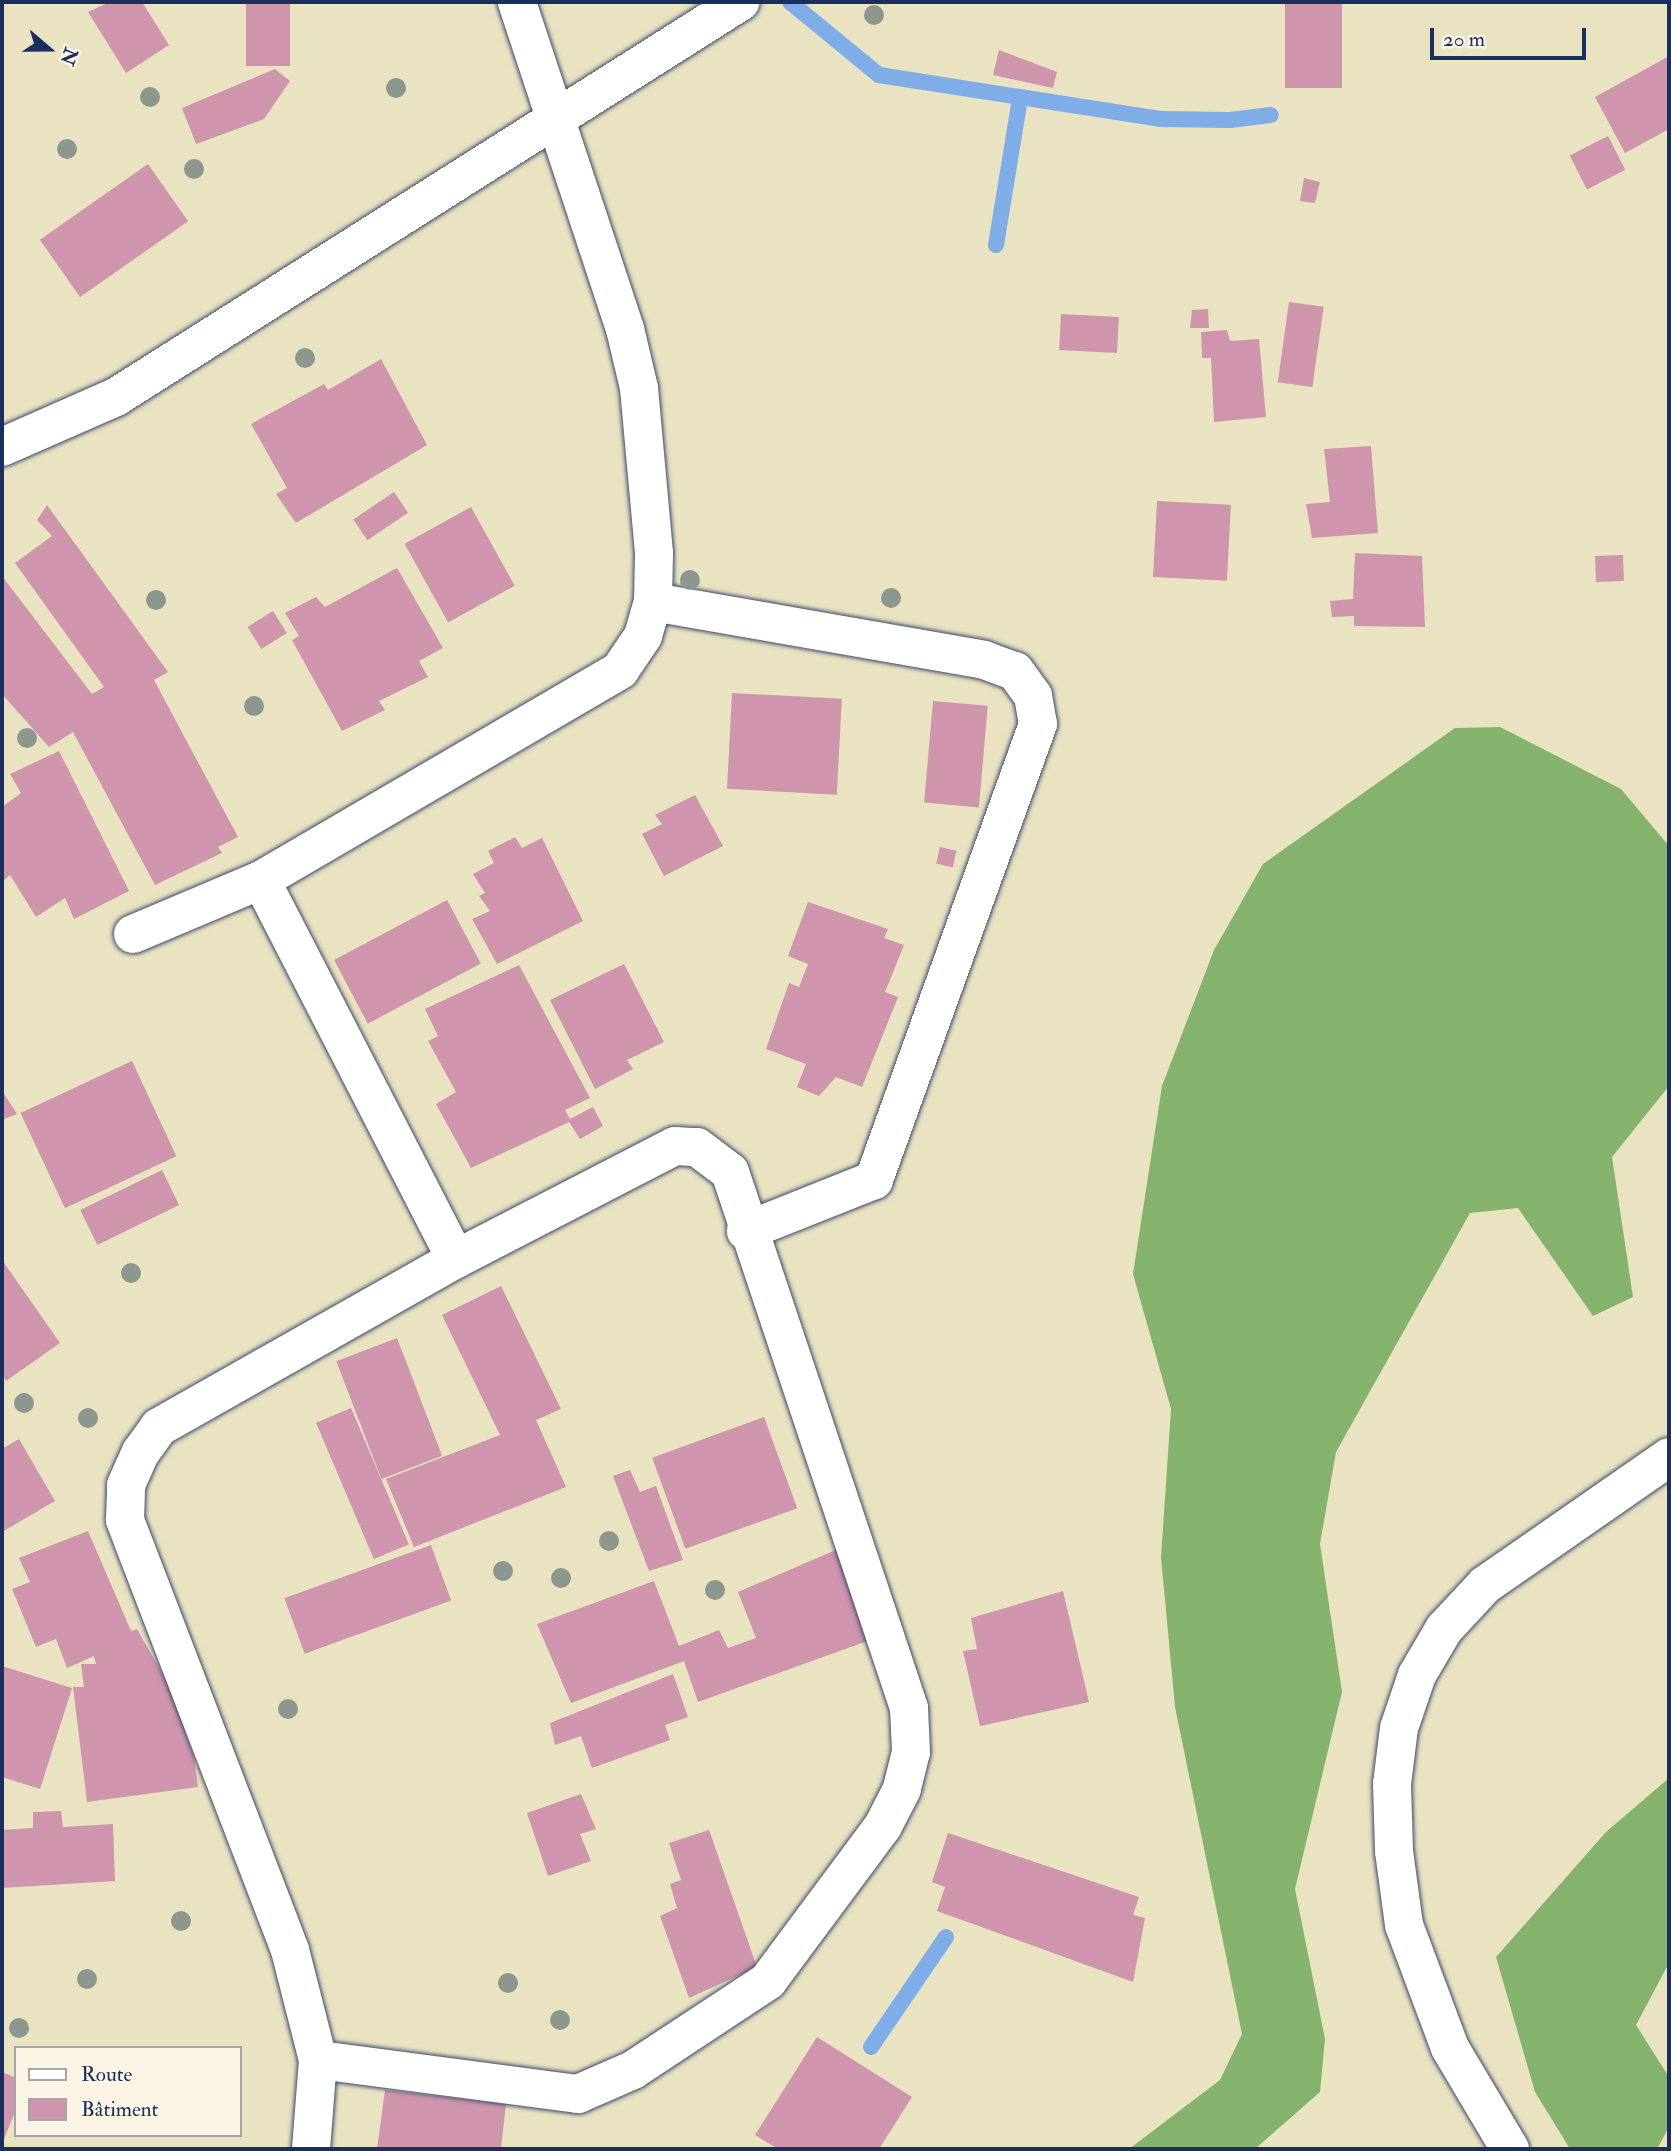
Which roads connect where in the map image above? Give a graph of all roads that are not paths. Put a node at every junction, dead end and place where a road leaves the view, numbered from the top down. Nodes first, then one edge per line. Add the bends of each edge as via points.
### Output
1 (517, 2) edge
2 (740, 2) edge
3 (556, 119) junction
4 (2, 447) edge
5 (653, 602) junction
6 (261, 880) junction
7 (133, 934) dead end
8 (746, 1230) junction
9 (456, 1259) junction
10 (1669, 1457) edge
11 (318, 2060) junction
12 (311, 2149) edge
13 (1510, 2149) edge

1 - 3 street
2 - 3 street
3 - 4 street via 116,397
3 - 5 street via 625,329 639,388 654,553
5 - 6 street via 643,636 620,670
5 - 8 street via 984,660 1015,671 1034,696 1038,724 874,1180
6 - 7 street
6 - 9 street
8 - 9 street via 730,1172 697,1147 676,1146
8 - 11 street via 909,1708 911,1752 890,1814 768,1981 665,2051 578,2094
9 - 11 street via 159,1427 126,1485 125,1520 278,1910
10 - 13 street via 1485,1585 1444,1629 1417,1675 1399,1728 1392,1784 1404,1925 1450,2048
11 - 12 street

